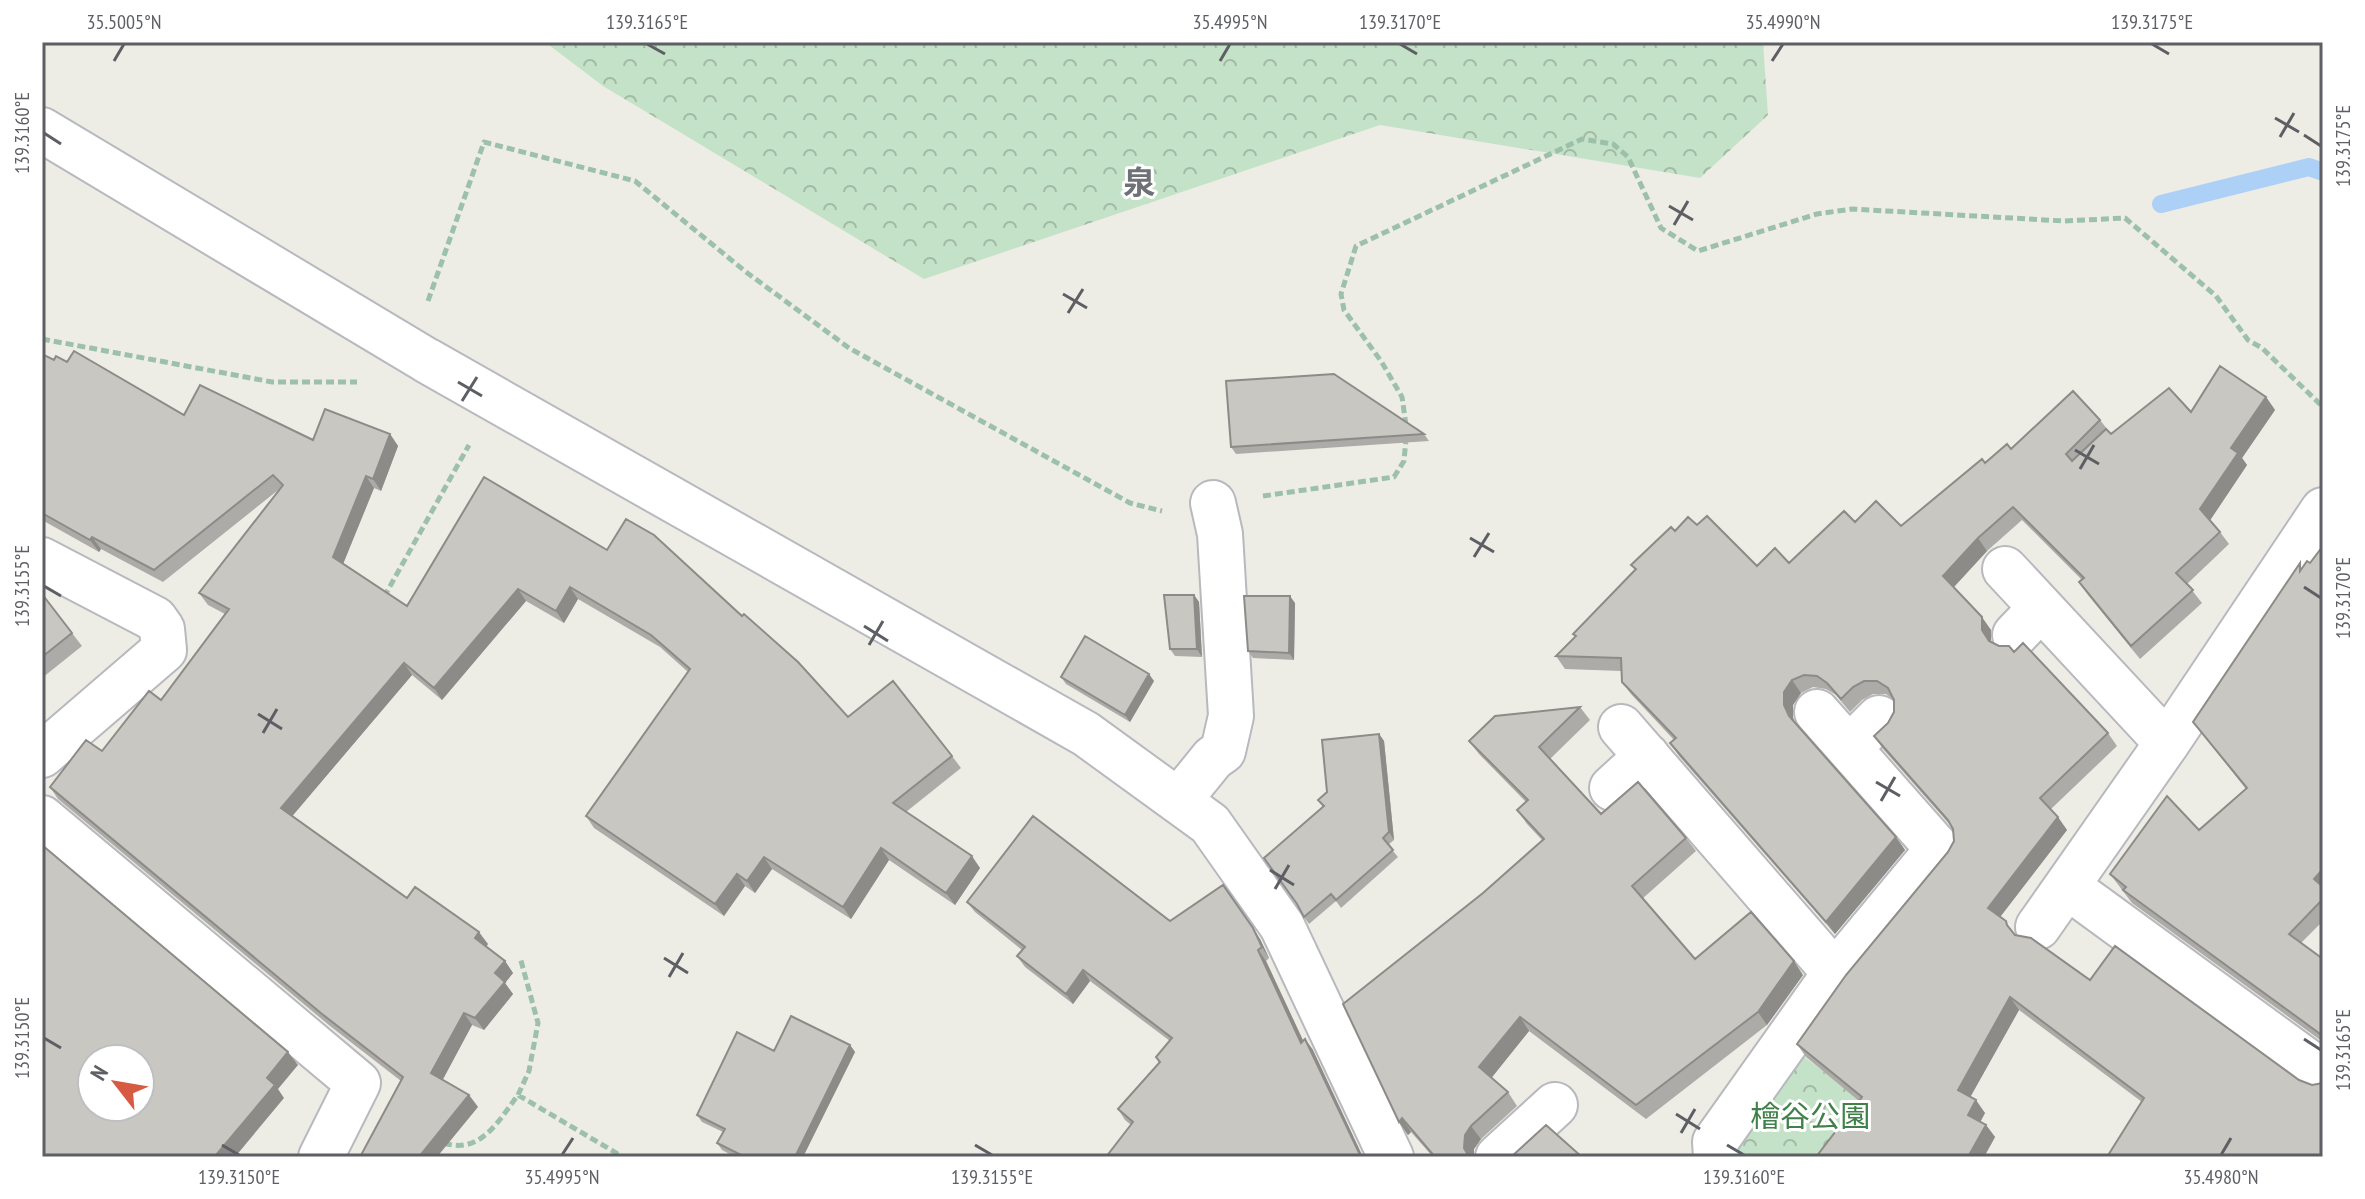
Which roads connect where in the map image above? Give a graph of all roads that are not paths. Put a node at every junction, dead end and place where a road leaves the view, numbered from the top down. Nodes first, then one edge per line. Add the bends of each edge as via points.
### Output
1 (42, 130) edge
2 (1213, 503) road end
3 (2323, 510) edge
4 (42, 560) edge
5 (2005, 569) dead end
6 (1817, 712) dead end
7 (2167, 743) junction
8 (42, 755) edge
9 (1612, 788) dead end
10 (1178, 801) junction
11 (42, 818) edge
12 (2068, 887) junction
13 (2038, 927) dead end
14 (1835, 973) junction
15 (2302, 1073) edge
16 (1555, 1105) dead end
17 (321, 1157) edge
18 (1391, 1157) edge
19 (1498, 1157) edge
20 (1716, 1157) edge

1 - 10 street via 415,354 1086,734
2 - 10 street via 1220,534 1231,716 1223,751
3 - 7 street
4 - 8 street via 155,619 164,650
5 - 7 street via 2028,622
6 - 14 street via 1864,733 1938,849
7 - 12 street
9 - 14 street via 1634,741
10 - 18 street via 1210,824 1282,926
11 - 17 street via 358,1083
12 - 13 street
12 - 15 street
14 - 20 street via 1715,1142
16 - 19 street

